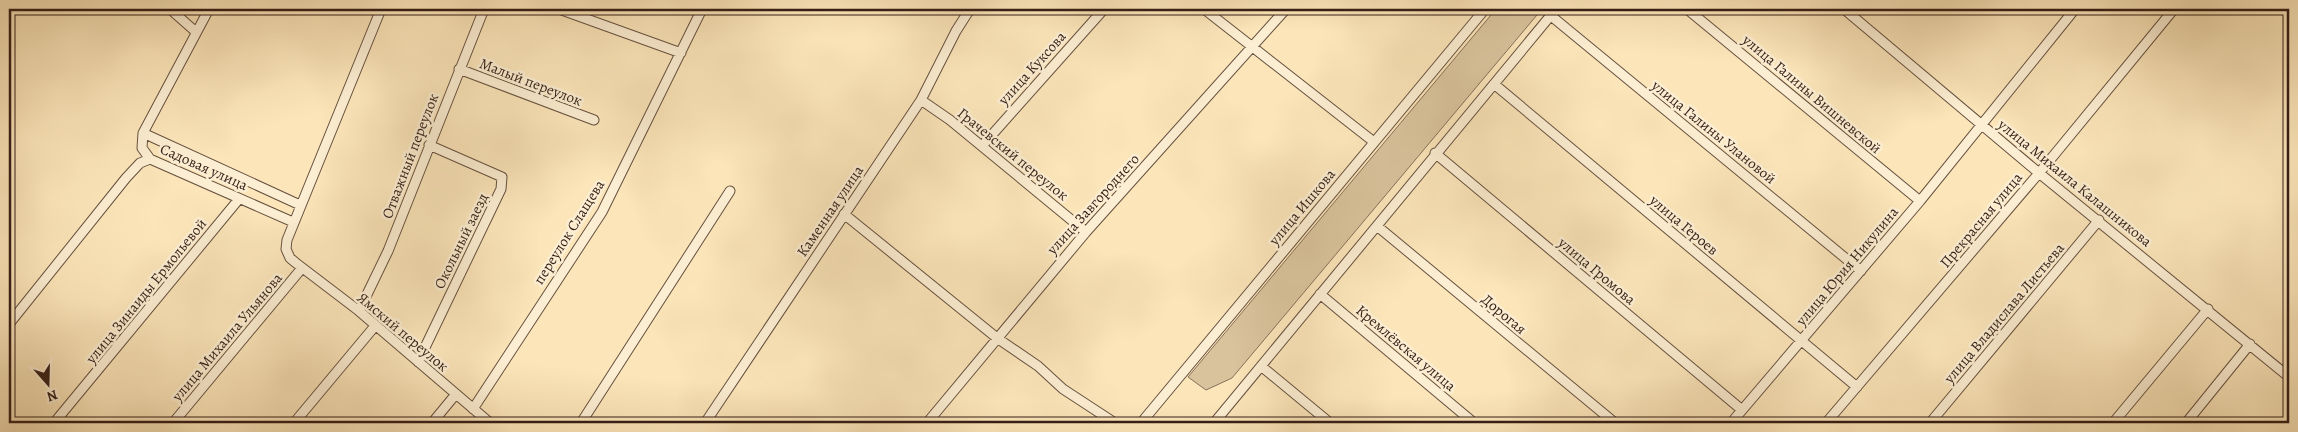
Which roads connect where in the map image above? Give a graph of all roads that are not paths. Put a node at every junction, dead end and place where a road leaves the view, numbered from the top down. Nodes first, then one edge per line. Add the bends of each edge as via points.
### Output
1 (170, 9) edge
2 (209, 9) edge
3 (381, 9) edge
4 (484, 9) edge
5 (559, 9) edge
6 (702, 9) edge
7 (970, 9) edge
8 (1104, 9) edge
9 (1204, 9) edge
10 (1286, 9) edge
11 (1485, 9) edge
12 (1687, 9) edge
13 (1844, 9) edge
14 (2074, 9) edge
15 (2174, 9) edge
16 (1553, 12) edge
17 (196, 32) junction
18 (1254, 47) junction
19 (681, 53) junction
20 (459, 69) junction
21 (1494, 84) junction
22 (921, 100) junction
23 (594, 120) dead end
24 (1982, 125) junction
25 (143, 133) junction
26 (1374, 142) junction
27 (429, 145) junction
28 (982, 146) junction
29 (1435, 153) junction
30 (150, 159) junction
31 (2039, 173) junction
32 (730, 191) dead end
33 (239, 199) junction
34 (1920, 201) junction
35 (300, 205) junction
36 (844, 214) junction
37 (2099, 220) junction
38 (293, 222) junction
39 (1377, 226) junction
40 (1086, 232) junction
41 (299, 265) junction
42 (1861, 271) junction
43 (1320, 294) junction
44 (2208, 309) junction
45 (359, 312) junction
46 (9, 324) edge
47 (376, 326) junction
48 (997, 338) junction
49 (1803, 341) junction
50 (2250, 344) junction
51 (418, 362) junction
52 (1261, 366) junction
53 (2289, 377) edge
54 (1858, 387) junction
55 (456, 394) junction
56 (473, 409) junction
57 (1742, 410) junction
58 (54, 423) edge
59 (173, 423) edge
60 (294, 423) edge
61 (432, 423) edge
62 (490, 423) edge
63 (581, 423) edge
64 (705, 423) edge
65 (927, 423) edge
66 (1115, 423) edge
67 (1141, 423) edge
68 (1214, 423) edge
69 (1330, 423) edge
70 (1474, 423) edge
71 (1615, 423) edge
72 (1731, 423) edge
73 (1826, 423) edge
74 (1930, 423) edge
75 (2113, 423) edge
76 (2186, 423) edge

1 - 17 street
2 - 17 street, Садовая улица
3 - 35 street
4 - 20 street, Отважный переулок
5 - 19 street
6 - 19 street, переулок Слащева
7 - 22 street, Каменная улица
8 - 28 street, улица Куксова
9 - 18 street
10 - 18 street, улица Завгороднего
11 - 26 street, улица Ишкова
12 - 34 street, улица Галины Вишневской
13 - 24 street, улица Михаила Калашникова
14 - 24 street, улица Юрия Никулина
15 - 31 street, Прекрасная улица
16 - 21 street
16 - 42 street, улица Галины Улановой
17 - 25 street, Садовая улица
18 - 26 street
18 - 40 street, улица Завгороднего
19 - 56 street, переулок Слащева via 602,212
20 - 23 street, Малый переулок
20 - 27 street, Отважный переулок
21 - 29 street
21 - 49 street, улица Героев
22 - 28 street, Грачевский переулок
22 - 36 street, Каменная улица
24 - 31 street, улица Михаила Калашникова
24 - 34 street, улица Юрия Никулина
25 - 30 street, Садовая улица via 142,148
25 - 35 street
26 - 67 street, улица Ишкова
27 - 45 street, Отважный переулок via 388,251
27 - 51 street, Окольный заезд via 502,177 502,189
28 - 40 street, Грачевский переулок
29 - 39 street
29 - 57 street, улица Громова
30 - 33 street, Садовая улица
30 - 46 street via 140,163 126,178
31 - 37 street, улица Михаила Калашникова
31 - 54 street, Прекрасная улица
32 - 63 street
33 - 38 street, Садовая улица
33 - 58 street, улица Зинаиды Ермольевой
34 - 42 street, улица Юрия Никулина
35 - 38 street
36 - 48 street
36 - 64 street, Каменная улица
37 - 44 street, улица Михаила Калашникова
37 - 74 street, улица Владислава Листьева
38 - 41 street via 286,249 290,258
39 - 43 street
39 - 71 street, Дорогая
40 - 48 street, улица Завгороднего
41 - 45 street, Ямский переулок
41 - 59 street, улица Михаила Ульянова
42 - 49 street, улица Юрия Никулина
43 - 52 street
43 - 70 street, Кремлёвская улица
44 - 50 street, улица Михаила Калашникова
44 - 75 street
45 - 47 street, Ямский переулок
47 - 51 street, Ямский переулок
47 - 60 street
48 - 65 street, улица Завгороднего
48 - 66 street via 1038,366 1063,389
49 - 54 street, улица Героев
49 - 57 street, улица Юрия Никулина
50 - 53 street, улица Михаила Калашникова
50 - 76 street
51 - 55 street, Ямский переулок
52 - 68 street
52 - 69 street
54 - 73 street, Прекрасная улица
55 - 56 street, Ямский переулок
55 - 61 street
56 - 62 street, Ямский переулок
57 - 72 street, улица Юрия Никулина

